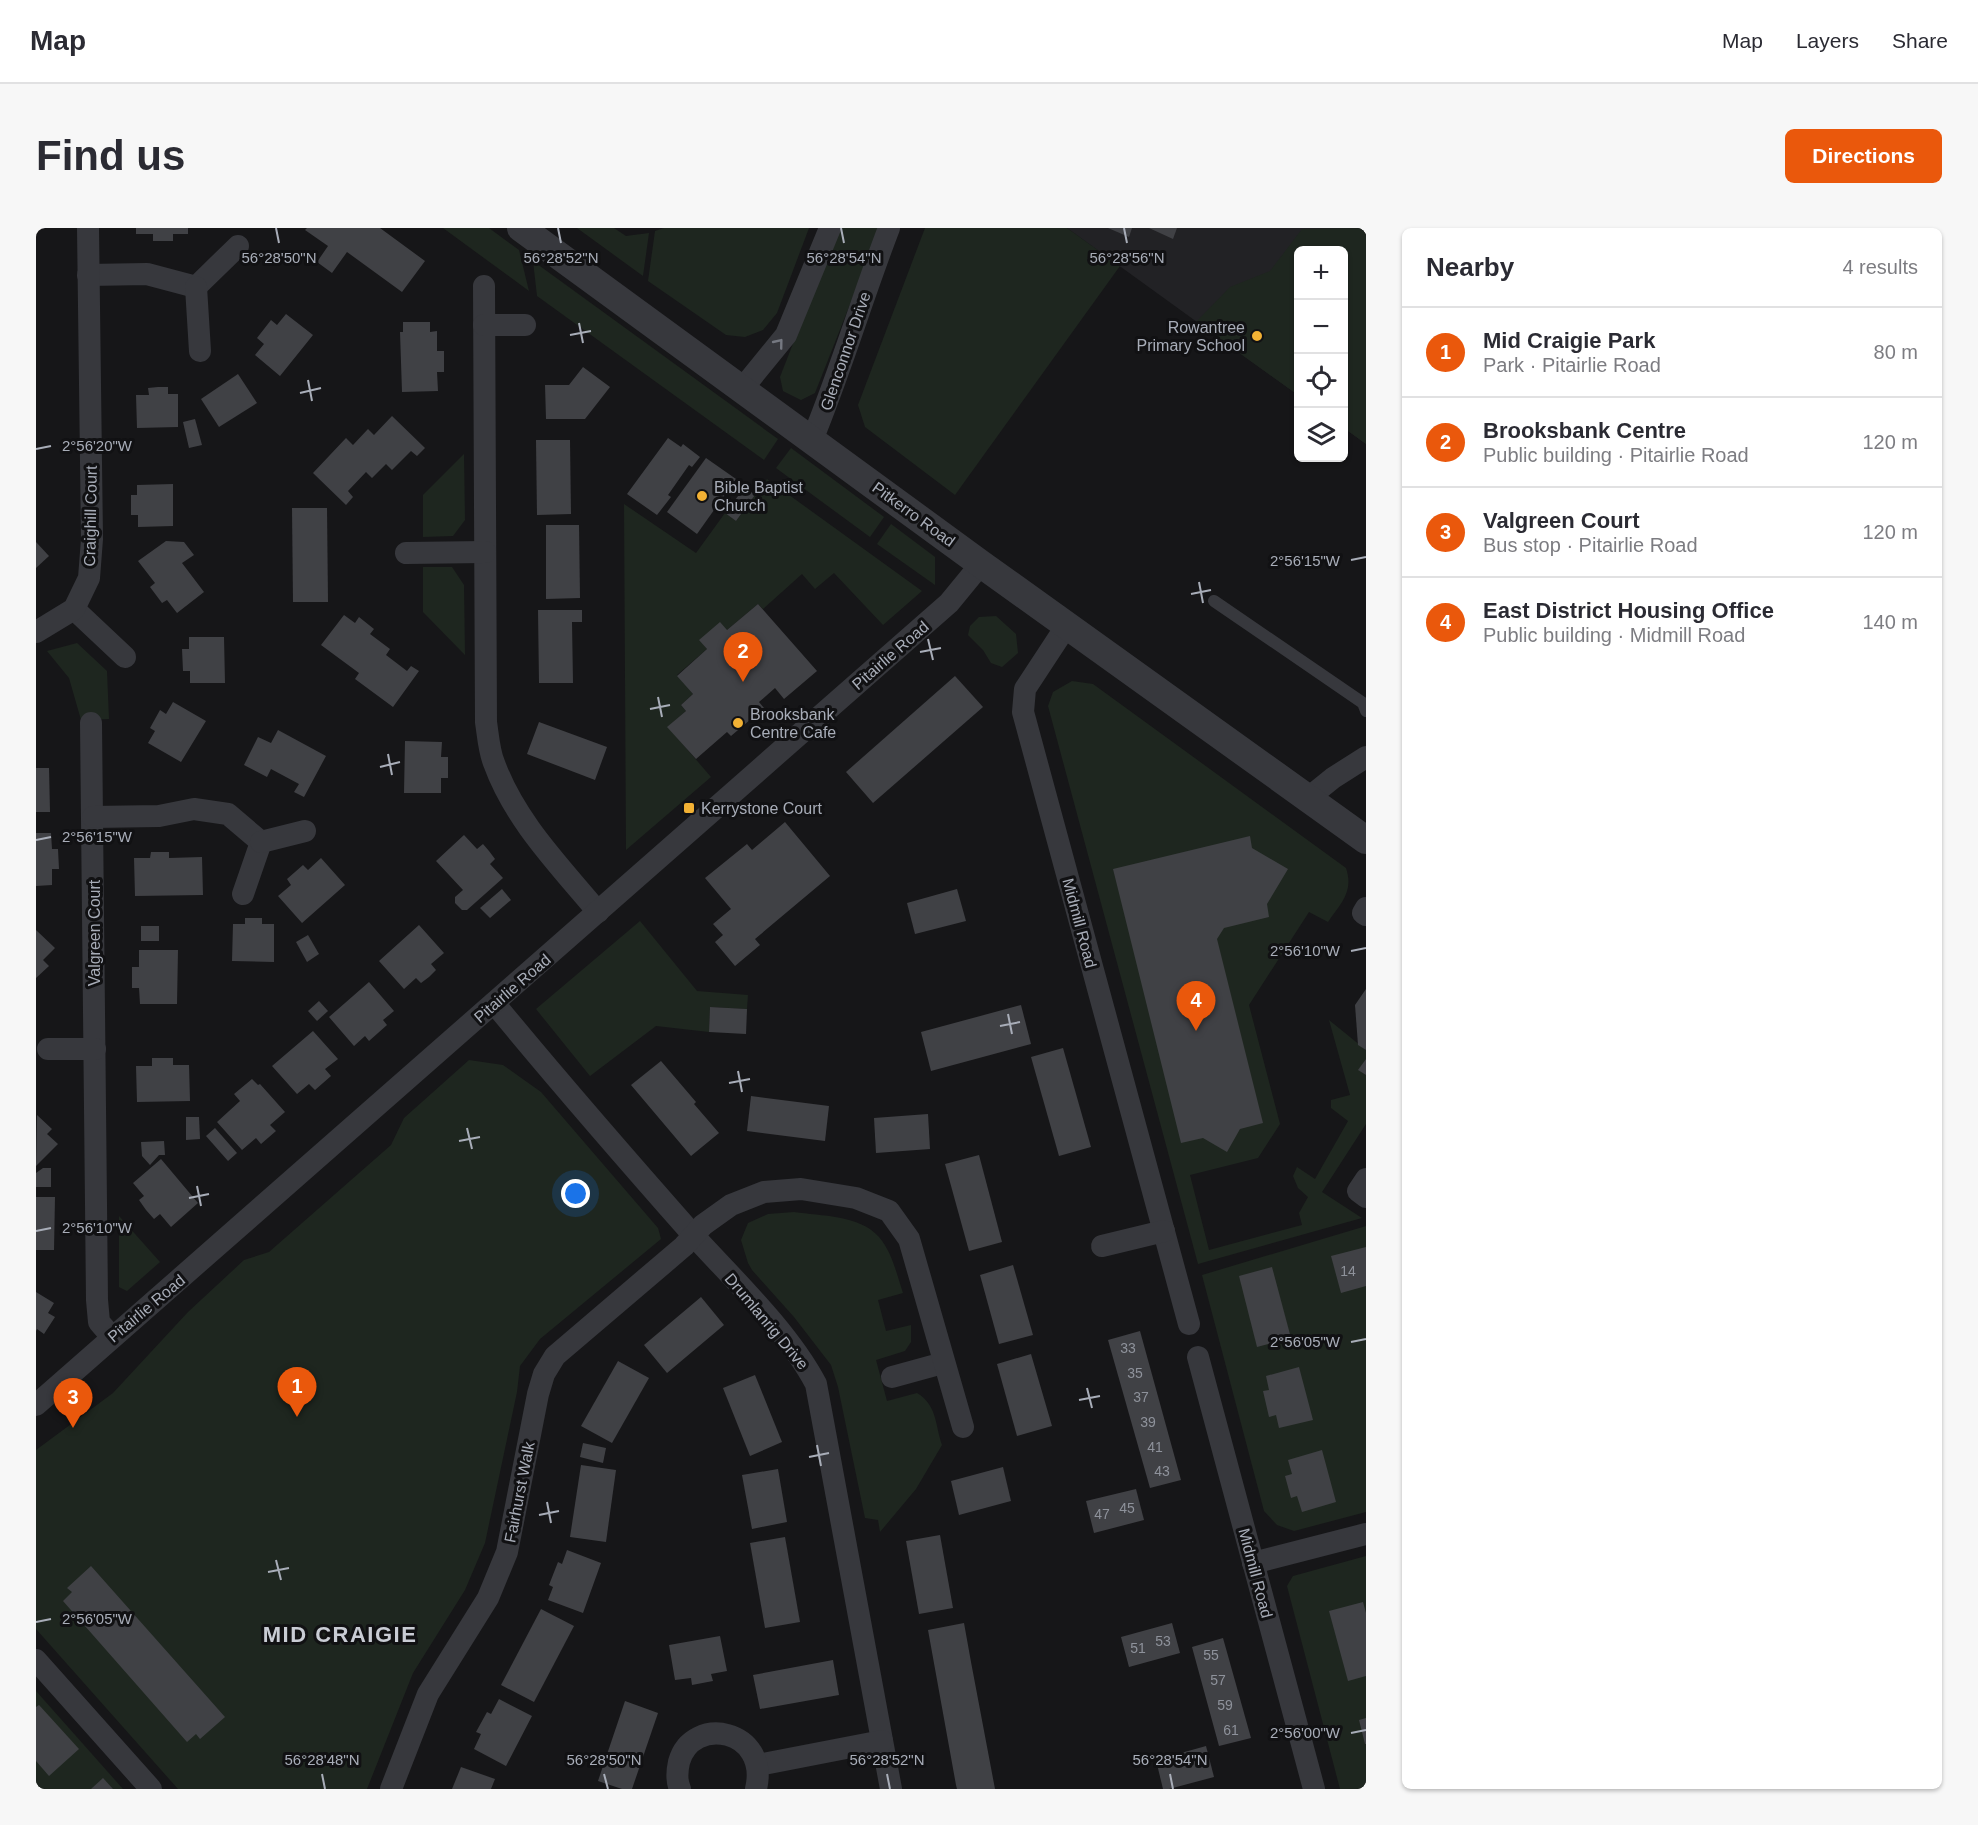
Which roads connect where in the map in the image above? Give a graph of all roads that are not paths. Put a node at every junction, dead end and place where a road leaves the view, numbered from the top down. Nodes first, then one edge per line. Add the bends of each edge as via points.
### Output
1 (88, 228) edge
2 (522, 228) edge
3 (830, 228) edge
4 (889, 228) edge
5 (238, 246) dead end
6 (88, 275) junction
7 (484, 286) dead end
8 (196, 287) junction
9 (484, 325) junction
10 (525, 325) dead end
11 (200, 351) dead end
12 (742, 388) junction
13 (812, 440) junction
14 (485, 552) junction
15 (406, 553) dead end
16 (981, 564) junction
17 (1214, 600) dead end
18 (74, 609) junction
19 (1067, 625) junction
20 (36, 632) edge
21 (124, 657) dead end
22 (1366, 711) edge
23 (91, 723) dead end
24 (1366, 756) edge
25 (1307, 799) junction
26 (93, 817) junction
27 (305, 831) dead end
28 (1366, 840) edge
29 (261, 842) junction
30 (243, 894) dead end
31 (598, 912) junction
32 (494, 1003) junction
33 (48, 1049) dead end
34 (95, 1049) junction
35 (1366, 1179) edge
36 (1366, 1197) edge
37 (1164, 1231) junction
38 (694, 1235) junction
39 (1102, 1246) dead end
40 (1189, 1324) dead end
41 (112, 1337) junction
42 (1197, 1357) dead end
43 (943, 1362) junction
44 (892, 1377) dead end
45 (36, 1405) edge
46 (963, 1427) dead end
47 (1366, 1534) edge
48 (1254, 1563) junction
49 (36, 1660) edge
50 (882, 1741) junction
51 (758, 1765) junction
52 (151, 1789) edge
53 (391, 1789) edge
54 (680, 1789) edge
55 (756, 1789) edge
56 (891, 1789) edge
57 (1314, 1789) edge

1 - 6 street, Craighill Court
2 - 12 street, Pitkerro Road
12 -> 3 street via 786,335
4 - 13 street, Glenconnor Drive
5 - 8 street
6 - 8 street via 147,274
6 - 18 street, Craighill Court via 92,540 89,578
7 - 9 street
8 - 11 street
9 - 10 street
9 - 14 street
12 - 13 street, Pitkerro Road
13 - 16 street, Pitkerro Road
14 - 15 street
14 - 31 street via 486,722 493,761 529,831
16 - 19 street, Pitkerro Road
16 - 31 street, Pitairlie Road via 949,603
17 - 22 lane via 1363,703
18 - 20 street
18 - 21 street
19 - 25 street, Pitkerro Road
19 - 37 street, Midmill Road via 1025,689 1023,712
23 - 26 street, Valgreen Court
24 - 25 street
25 - 28 street, Pitkerro Road
26 - 29 street via 159,816 194,809 228,814
26 - 34 street, Valgreen Court
27 - 29 street
29 - 30 street
31 - 32 street, Pitairlie Road
32 - 38 street, Drumlanrig Drive
32 - 41 street, Pitairlie Road
33 - 34 street
34 - 41 street, Valgreen Court via 97,1300 99,1322
35 - 36 street via 1358,1191
37 - 39 street
37 - 40 street, Midmill Road
38 - 43 street, Fairhurst Walk via 731,1205 764,1192 801,1189 856,1198 889,1211 909,1239
38 - 50 street, Drumlanrig Drive via 806,1364 816,1384
38 - 53 street, Fairhurst Walk via 555,1356 544,1374 507,1552 488,1598 428,1694
41 - 45 street, Pitairlie Road
42 - 48 street, Midmill Road
43 - 44 street
43 - 46 street, Fairhurst Walk
47 - 48 street
48 - 57 street, Midmill Road
49 - 52 street
50 - 51 street
50 - 56 street, Drumlanrig Drive
51 - 54 street via 753,1753 739,1740 722,1733 709,1734 687,1747 680,1758
51 - 55 street

